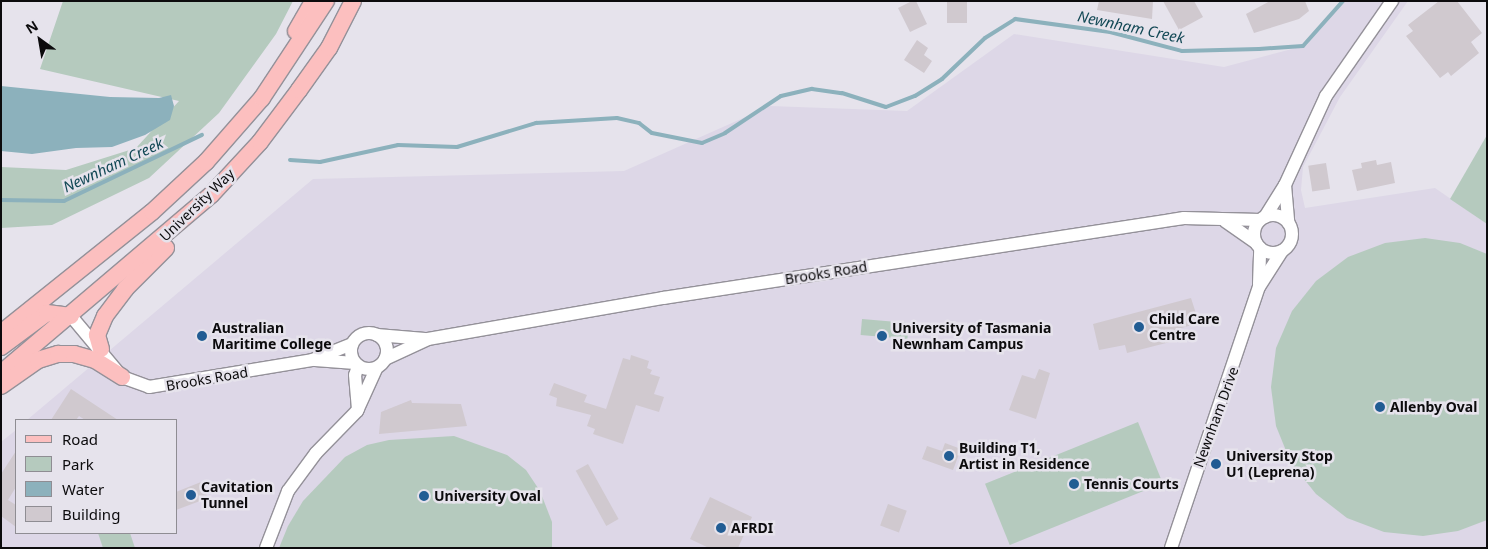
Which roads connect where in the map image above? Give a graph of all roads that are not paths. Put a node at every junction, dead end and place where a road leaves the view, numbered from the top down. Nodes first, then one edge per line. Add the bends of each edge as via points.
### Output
1 (312, 1) edge
2 (326, 1) edge
3 (353, 1) edge
4 (363, 1) edge
5 (1392, 1) edge
6 (329, 48) junction
7 (231, 135) junction
8 (1285, 185) junction
9 (211, 195) junction
10 (1263, 219) junction
11 (1225, 221) junction
12 (1288, 223) junction
13 (1258, 246) junction
14 (1282, 251) junction
15 (1259, 286) junction
16 (71, 316) junction
17 (1, 333) edge
18 (376, 335) junction
19 (428, 340) junction
20 (352, 344) junction
21 (1, 347) edge
22 (101, 349) junction
23 (312, 360) junction
24 (381, 363) junction
25 (356, 364) junction
26 (1, 373) edge
27 (122, 376) junction
28 (1, 386) edge
29 (360, 405) junction
30 (266, 548) edge
31 (1171, 548) edge

1 - 7 main road via 282,56
2 - 7 main road, University Way via 284,67
3 - 6 main road, University Way
4 - 6 main road
5 - 8 street via 1326,96
6 - 9 main road, University Way via 260,142
7 - 17 main road, University Way via 152,212
8 - 10 street
8 - 12 street
9 - 16 main road, University Way
9 - 22 main road via 105,316 98,335
10 - 11 street, Brooks Road
10 - 12 street via 1278,216
10 - 13 street via 1254,232
11 - 13 street
11 - 19 street, Brooks Road via 1184,218 663,298
12 - 14 street via 1290,241
13 - 14 street via 1270,253
13 - 15 street, Newnham Drive
14 - 15 street, Newnham Drive
15 - 31 street, Newnham Drive
16 - 21 main road via 47,314
16 - 22 street, Brooks Road
16 - 26 main road, University Way
18 - 19 street, Brooks Road
18 - 20 street via 365,333
18 - 24 street via 385,343
19 - 24 street, Brooks Road
20 - 23 street, Brooks Road
20 - 25 street via 351,355
22 - 27 street, Brooks Road
23 - 25 street, Brooks Road
23 - 27 street, Brooks Road via 160,388 140,385
24 - 25 street via 366,369
24 - 29 street
25 - 29 street
27 - 28 main road via 95,360 74,354 58,354 38,360
29 - 30 street via 292,484 280,504

